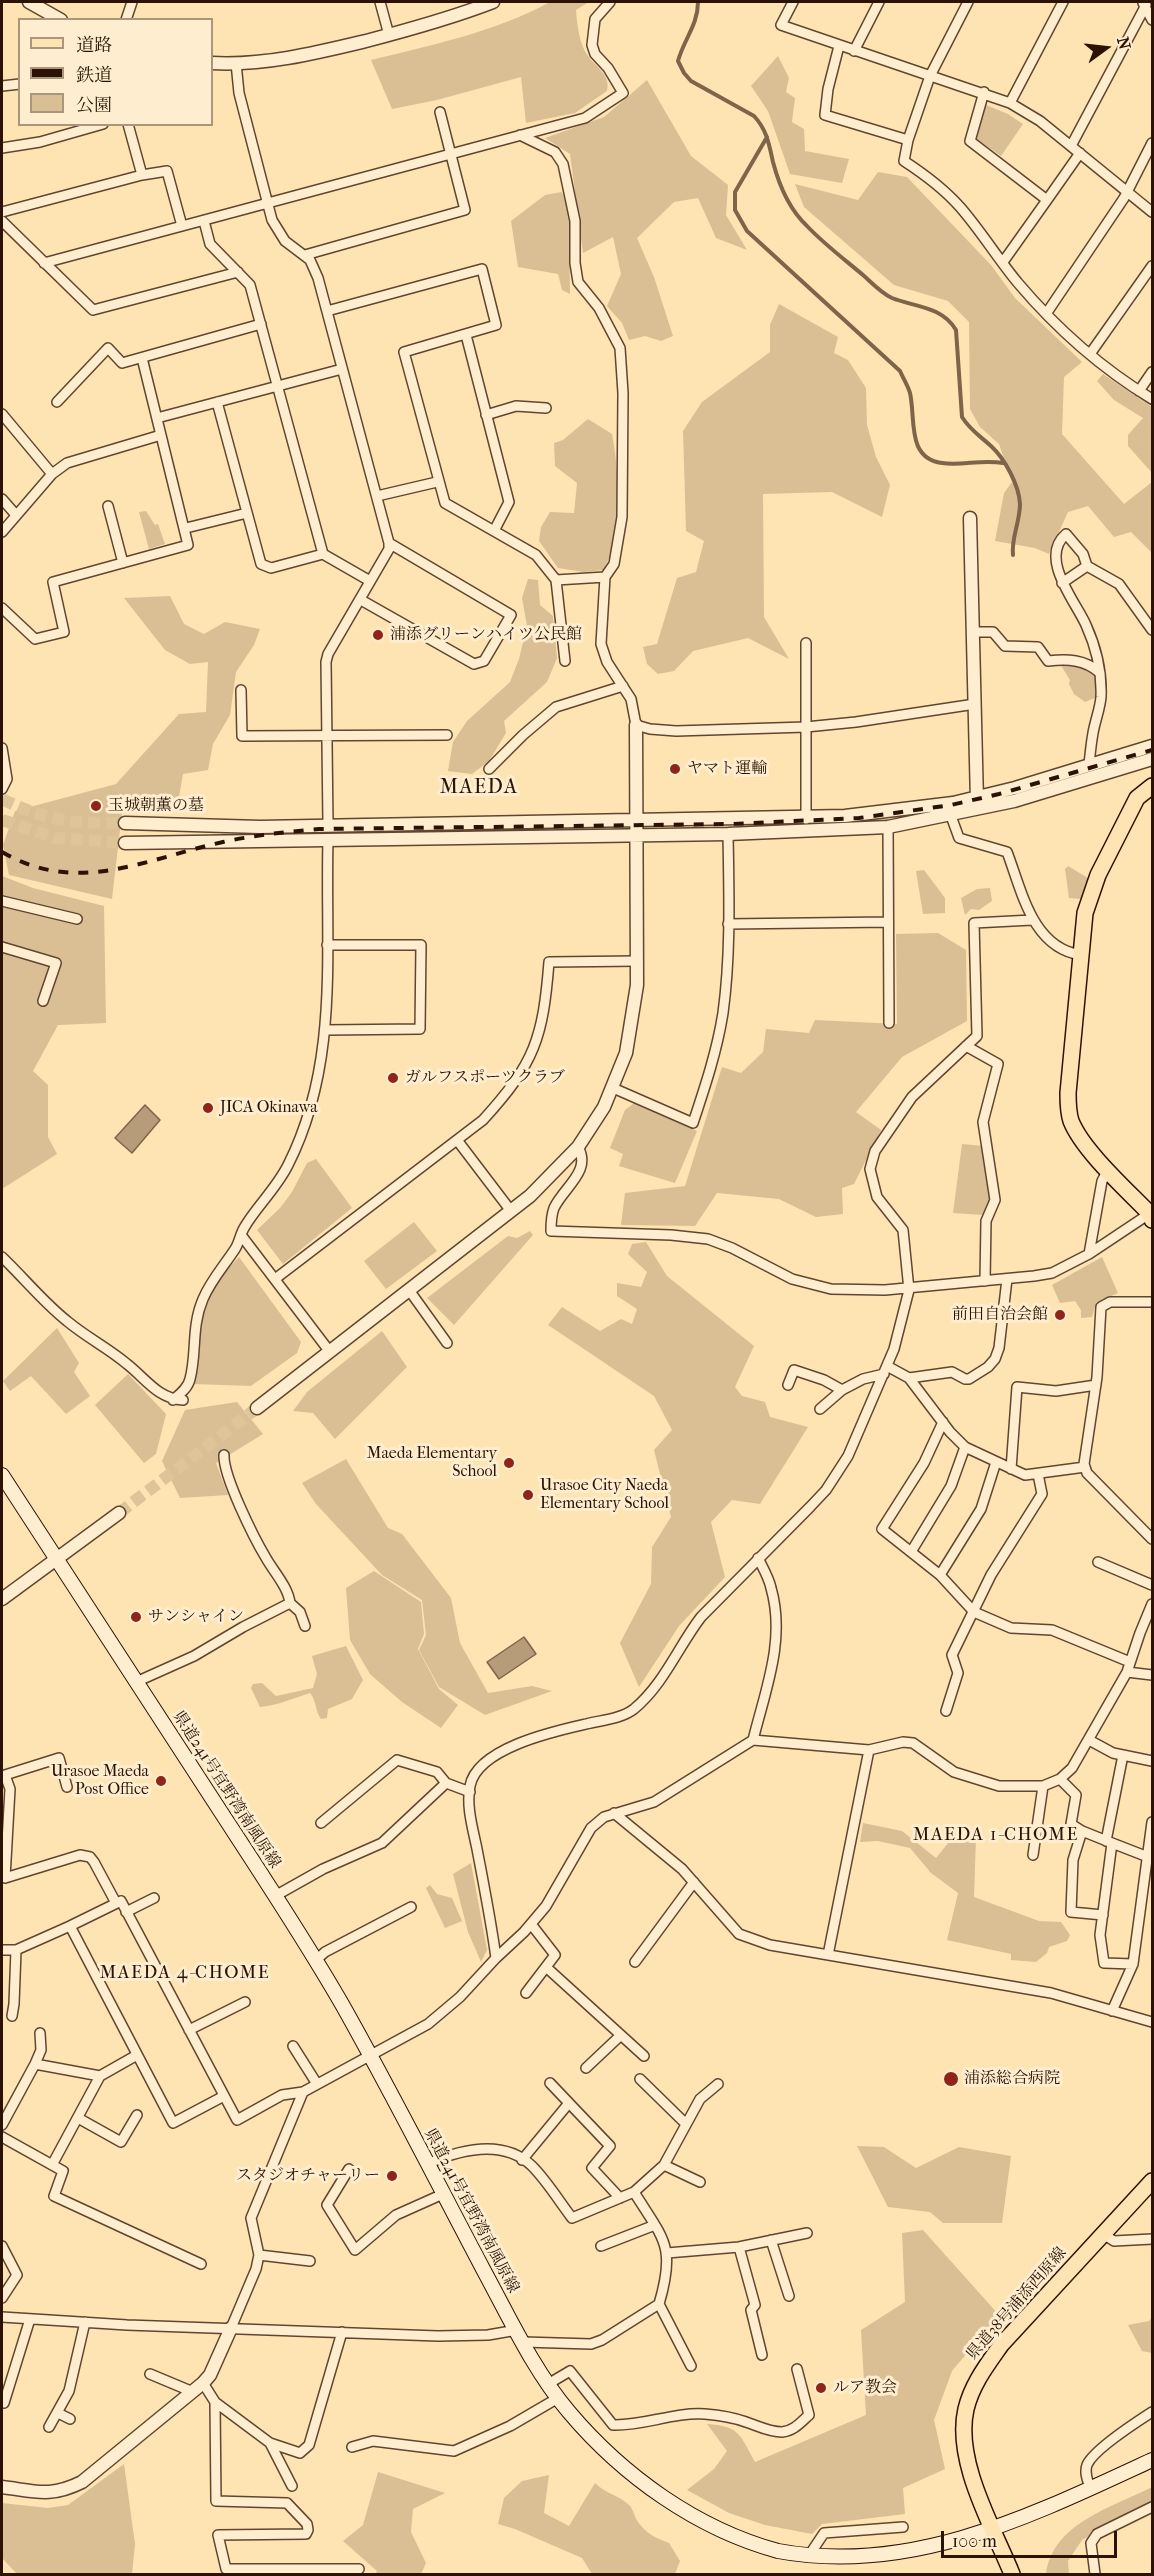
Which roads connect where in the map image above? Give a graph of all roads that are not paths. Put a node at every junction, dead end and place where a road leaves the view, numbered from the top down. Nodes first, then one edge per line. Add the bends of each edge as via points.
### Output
1 (28, 2) edge
2 (132, 2) edge
3 (380, 2) edge
4 (493, 2) edge
5 (610, 2) edge
6 (793, 2) edge
7 (879, 2) edge
8 (968, 2) edge
9 (1063, 2) edge
10 (1144, 3) edge
11 (57, 18) edge
12 (127, 18) edge
13 (1152, 20) edge
14 (389, 35) junction
15 (839, 46) junction
16 (854, 51) junction
17 (213, 63) edge
18 (236, 63) junction
19 (930, 76) junction
20 (18, 84) edge
21 (2, 86) edge
22 (984, 92) junction
23 (1010, 103) junction
24 (440, 112) dead end
25 (96, 126) edge
26 (129, 126) edge
27 (520, 135) junction
28 (908, 140) junction
29 (1152, 143) edge
30 (1071, 146) junction
31 (2, 148) edge
32 (1080, 153) junction
33 (451, 154) junction
34 (142, 175) junction
35 (1128, 190) junction
36 (1047, 200) junction
37 (268, 203) junction
38 (2, 212) edge
39 (1152, 212) edge
40 (2, 221) edge
41 (204, 221) junction
42 (182, 226) junction
43 (305, 255) junction
44 (1003, 262) junction
45 (44, 263) junction
46 (1152, 266) edge
47 (238, 272) junction
48 (327, 311) junction
49 (1046, 314) junction
50 (261, 324) junction
51 (466, 335) junction
52 (1090, 354) junction
53 (142, 358) junction
54 (342, 369) junction
55 (1152, 372) edge
56 (278, 385) junction
57 (1139, 391) junction
58 (1152, 399) edge
59 (57, 402) dead end
60 (217, 402) junction
61 (546, 408) dead end
62 (2, 414) edge
63 (486, 415) junction
64 (157, 418) junction
65 (161, 435) junction
66 (52, 474) junction
67 (437, 482) junction
68 (377, 496) junction
69 (2, 499) edge
70 (108, 506) dead end
71 (247, 513) junction
72 (16, 515) junction
73 (970, 518) dead end
74 (186, 528) junction
75 (494, 531) junction
76 (2, 532) edge
77 (389, 543) junction
78 (323, 554) junction
79 (123, 563) junction
80 (1087, 566) junction
81 (605, 577) junction
82 (556, 580) junction
83 (370, 581) junction
84 (1062, 583) junction
85 (361, 600) junction
86 (2, 608) edge
87 (1152, 630) edge
88 (973, 632) junction
89 (806, 642) dead end
90 (565, 661) dead end
91 (1100, 673) junction
92 (623, 686) junction
93 (241, 690) dead end
94 (975, 704) junction
95 (636, 725) junction
96 (806, 727) junction
97 (327, 735) junction
98 (447, 735) dead end
99 (1152, 746) edge
100 (2, 748) edge
101 (1152, 759) edge
102 (1089, 765) junction
103 (489, 769) dead end
104 (1152, 786) edge
105 (2, 789) edge
106 (977, 803) junction
107 (951, 816) junction
108 (806, 819) junction
109 (636, 821) junction
110 (125, 823) tunnel mouth
111 (328, 824) junction
112 (888, 827) junction
113 (728, 834) junction
114 (636, 835) junction
115 (328, 839) junction
116 (124, 843) tunnel mouth
117 (2, 901) edge
118 (77, 919) dead end
119 (1032, 920) junction
120 (888, 922) junction
121 (728, 924) junction
122 (327, 945) junction
123 (2, 947) edge
124 (1082, 955) junction
125 (638, 961) junction
126 (43, 1002) dead end
127 (889, 1023) dead end
128 (326, 1030) junction
129 (966, 1046) junction
130 (614, 1088) junction
131 (457, 1140) junction
132 (578, 1147) junction
133 (1108, 1170) junction
134 (511, 1211) junction
135 (1152, 1215) edge
136 (241, 1235) junction
137 (1089, 1254) junction
138 (2, 1257) edge
139 (275, 1279) junction
140 (1007, 1279) junction
141 (986, 1281) junction
142 (409, 1290) junction
143 (909, 1290) junction
144 (1152, 1302) edge
145 (447, 1343) dead end
146 (330, 1352) junction
147 (886, 1370) junction
148 (909, 1378) junction
149 (788, 1385) dead end
150 (1096, 1385) junction
151 (842, 1390) junction
152 (257, 1408) tunnel mouth
153 (820, 1409) dead end
154 (943, 1422) junction
155 (965, 1447) junction
156 (224, 1455) dead end
157 (996, 1462) junction
158 (1085, 1467) junction
159 (1011, 1470) junction
160 (1038, 1474) junction
161 (2, 1475) edge
162 (119, 1513) tunnel mouth
163 (1152, 1539) edge
164 (911, 1552) junction
165 (758, 1558) junction
166 (56, 1561) junction
167 (1098, 1562) dead end
168 (940, 1575) junction
169 (1152, 1585) edge
170 (2, 1599) edge
171 (290, 1604) junction
172 (1152, 1604) edge
173 (974, 1612) junction
174 (306, 1626) dead end
175 (1130, 1662) junction
176 (1127, 1672) junction
177 (1152, 1675) edge
178 (136, 1682) junction
179 (946, 1711) dead end
180 (753, 1740) junction
181 (1089, 1740) junction
182 (869, 1750) junction
183 (1123, 1755) junction
184 (1152, 1761) edge
185 (1060, 1779) junction
186 (446, 1783) junction
187 (1043, 1786) junction
188 (67, 1787) dead end
189 (470, 1792) junction
190 (614, 1813) junction
191 (1152, 1822) edge
192 (321, 1823) dead end
193 (1082, 1831) junction
194 (1109, 1842) junction
195 (1034, 1855) dead end
196 (1148, 1857) junction
197 (3, 1878) edge
198 (694, 1882) junction
199 (275, 1896) junction
200 (154, 1898) dead end
201 (116, 1903) junction
202 (411, 1907) dead end
203 (126, 1912) junction
204 (1102, 1915) junction
205 (531, 1924) junction
206 (70, 1926) junction
207 (2, 1950) edge
208 (16, 1950) junction
209 (828, 1955) junction
210 (496, 1958) junction
211 (316, 1960) junction
212 (636, 1962) dead end
213 (1133, 1964) junction
214 (546, 1967) junction
215 (526, 1994) dead end
216 (245, 2002) dead end
217 (1112, 2011) junction
218 (12, 2016) dead end
219 (1152, 2022) edge
220 (189, 2030) junction
221 (40, 2033) dead end
222 (621, 2035) junction
223 (293, 2046) dead end
224 (137, 2055) junction
225 (369, 2055) junction
226 (644, 2056) dead end
227 (35, 2064) junction
228 (586, 2068) dead end
229 (100, 2076) junction
230 (640, 2079) dead end
231 (550, 2083) dead end
232 (317, 2084) junction
233 (718, 2084) dead end
234 (303, 2092) junction
235 (224, 2096) junction
236 (569, 2103) junction
237 (137, 2115) dead end
238 (78, 2118) junction
239 (687, 2124) junction
240 (2, 2125) edge
241 (2, 2137) edge
242 (522, 2160) junction
243 (427, 2164) junction
244 (52, 2165) junction
245 (664, 2165) junction
246 (349, 2169) dead end
247 (1152, 2181) edge
248 (700, 2182) dead end
249 (634, 2192) junction
250 (443, 2194) junction
251 (620, 2198) junction
252 (655, 2225) junction
253 (807, 2233) dead end
254 (1103, 2234) junction
255 (771, 2240) junction
256 (1152, 2240) edge
257 (2, 2246) edge
258 (601, 2246) dead end
259 (740, 2247) junction
260 (667, 2253) junction
261 (259, 2255) junction
262 (310, 2261) dead end
263 (201, 2264) dead end
264 (789, 2296) dead end
265 (2, 2298) edge
266 (659, 2304) junction
267 (2, 2317) edge
268 (30, 2319) junction
269 (85, 2322) junction
270 (231, 2328) junction
271 (342, 2332) junction
272 (520, 2336) junction
273 (762, 2355) dead end
274 (691, 2367) dead end
275 (796, 2369) dead end
276 (150, 2374) dead end
277 (548, 2384) junction
278 (198, 2387) junction
279 (558, 2398) junction
280 (215, 2402) junction
281 (4, 2403) dead end
282 (1152, 2412) edge
283 (58, 2413) junction
284 (70, 2419) dead end
285 (49, 2427) dead end
286 (270, 2443) junction
287 (352, 2447) dead end
288 (1152, 2460) edge
289 (292, 2486) dead end
290 (2, 2487) edge
291 (1090, 2488) junction
292 (1152, 2507) edge
293 (903, 2528) dead end
294 (995, 2531) junction
295 (808, 2557) junction
296 (359, 2569) dead end
297 (1012, 2574) edge
298 (1095, 2574) edge

1 - 11 street
2 - 12 street
3 - 14 street
4 - 14 street
5 - 27 street via 595,19 592,45 623,93 585,118
6 - 15 street via 781,25
7 - 16 street
8 - 19 street
9 - 23 street
10 - 13 street
10 - 30 street
14 - 18 street via 301,56
15 - 16 street
15 - 28 street via 825,115
16 - 19 street
17 - 18 street
18 - 37 street via 239,93
19 - 22 street
19 - 28 street
20 - 21 street
22 - 23 street
22 - 36 street via 970,141
23 - 30 street
24 - 33 street
25 - 31 street
26 - 34 street
27 - 33 street
27 - 81 street via 555,152 563,164 575,221 578,282 599,308 620,348 622,517 614,564
28 - 44 street via 904,161 959,206
29 - 35 street
30 - 32 street
32 - 35 street
32 - 36 street
33 - 37 street
33 - 43 street via 465,210
34 - 38 street
34 - 42 street via 167,171
35 - 39 street
35 - 49 street
36 - 44 street
37 - 41 street
37 - 43 street via 280,235
40 - 45 street
41 - 42 street
41 - 47 street via 210,243
42 - 45 street
43 - 48 street via 316,271
44 - 49 street
45 - 47 street via 93,310
46 - 52 street
47 - 50 street via 250,285
48 - 51 street via 482,269 496,325
48 - 54 street
49 - 52 street
50 - 53 street
50 - 56 street
51 - 63 street
51 - 67 street via 404,352
52 - 57 street
53 - 59 street via 122,363 108,348
53 - 64 street
54 - 56 street
54 - 68 street
55 - 57 street
56 - 60 street
56 - 78 street
57 - 58 street
60 - 64 street
60 - 71 street
61 - 63 street via 516,406
62 - 66 street
63 - 75 street via 510,502
64 - 65 street
65 - 66 street via 67,463
65 - 74 street
66 - 72 street
67 - 68 street
67 - 75 street via 445,503
68 - 77 street
69 - 72 street
70 - 79 street
71 - 74 street
71 - 78 street via 261,564 270,567
72 - 76 street
73 - 88 street
74 - 79 street via 188,545
75 - 82 street via 536,555
77 - 83 street
77 - 85 street via 511,615 484,662 474,664
78 - 83 street
79 - 86 street via 53,582 64,632 35,639
80 - 84 street
80 - 84 street via 1083,554 1065,534 1057,553
80 - 87 street via 1119,584
81 - 82 street
81 - 92 street via 601,644
82 - 90 street
83 - 85 street
84 - 91 street via 1086,625
85 - 97 street via 328,654
88 - 91 street via 993,632 1005,646 1038,647 1048,661 1069,659 1093,666
88 - 94 street
89 - 96 street
91 - 102 street via 1101,699
92 - 95 street via 631,699
92 - 103 street via 556,707
93 - 97 street via 242,736
94 - 96 street
94 - 106 street
95 - 96 street via 676,731
95 - 109 street
96 - 108 street
97 - 98 street
97 - 111 street
99 - 102 street
100 - 105 street via 7,779
101 - 106 street via 1014,801
102 - 106 street
104 - 124 main road via 1137,798 1098,875 1085,913
106 - 107 street
106 - 108 street
107 - 112 street
107 - 119 street via 959,838 1007,852
108 - 109 street
109 - 111 street
109 - 114 street
110 - 111 street via 260,827
112 - 113 street
112 - 120 street
113 - 114 street
113 - 121 street
114 - 115 street
114 - 125 street
115 - 116 street
115 - 122 street
117 - 118 street
119 - 124 street via 1044,937 1061,950
119 - 129 street via 974,923 977,1036
120 - 121 street
120 - 127 street
121 - 130 street via 723,1013 712,1068 693,1123
122 - 128 street
122 - 128 street via 421,945 420,1029
123 - 126 street via 56,963
124 - 133 main road via 1068,1079 1069,1109 1075,1128
125 - 130 street via 631,1029
125 - 131 street via 549,962 538,1039 524,1069 483,1120
128 - 136 street via 315,1095 303,1132 277,1185
129 - 141 street via 998,1064 983,1122 995,1200 986,1221
129 - 143 street via 912,1097 875,1151 870,1168 877,1197 903,1230
130 - 132 street
131 - 134 street
131 - 139 street
132 - 134 street via 548,1180
132 - 143 street via 584,1156 582,1166 554,1208 551,1231 708,1239 792,1279 831,1289
133 - 135 main road
133 - 137 street via 1102,1181
134 - 142 street
135 - 137 street
136 - 138 street via 202,1300 190,1379 178,1400 162,1395 126,1363 67,1321
136 - 139 street
137 - 140 street via 1052,1272
139 - 146 street
140 - 141 street
140 - 148 street via 999,1348 988,1367 969,1379 952,1372
141 - 143 street
142 - 145 street
142 - 146 street
143 - 147 street
144 - 150 street via 1110,1302 1101,1307
146 - 152 street
147 - 148 street
147 - 151 street
147 - 165 street via 837,1474
148 - 154 street
149 - 151 street via 794,1370
150 - 158 street
150 - 159 street via 1056,1391 1017,1386
151 - 153 street
154 - 155 street
154 - 164 street via 924,1463 882,1528
155 - 157 street
155 - 164 street via 951,1486
156 - 171 street via 223,1463 238,1500
157 - 159 street
157 - 168 street via 981,1509
158 - 160 street
158 - 163 street
159 - 160 street
160 - 173 street via 1042,1494 991,1575
161 - 166 main road, 県道241号宜野湾南風原線
162 - 166 street
164 - 168 street
165 - 180 street via 771,1588 776,1636 775,1657
165 - 189 street via 701,1617 656,1688 632,1710 548,1733 503,1751 476,1773
166 - 170 street
166 - 178 main road, 県道241号宜野湾南風原線
167 - 169 street
168 - 173 street
171 - 174 street via 300,1612
171 - 178 street via 194,1656
172 - 175 street
173 - 175 street via 1011,1628 1052,1630
173 - 179 street via 952,1655 958,1673
175 - 176 street
176 - 177 street
176 - 181 street
178 - 199 main road, 県道241号宜野湾南風原線
180 - 182 street
180 - 190 street via 654,1802
181 - 183 street
181 - 185 street via 1072,1768
182 - 187 street via 913,1743 954,1772 999,1786
182 - 209 street
183 - 184 street
183 - 194 street
185 - 187 street
185 - 193 street via 1076,1795 1071,1824
186 - 189 street
186 - 192 street via 437,1772 397,1760
186 - 199 street via 382,1843
187 - 195 street
188 - 197 street via 59,1758 5,1775 10,1788
189 - 210 street
190 - 198 street
190 - 205 street via 591,1828 546,1906
191 - 196 street
193 - 194 street
193 - 204 street via 1073,1860 1071,1912
194 - 196 street
194 - 204 street
196 - 213 street
197 - 201 street via 80,1855 90,1857
198 - 209 street via 739,1934 770,1945
198 - 212 street
199 - 211 main road, 県道241号宜野湾南風原線
200 - 203 street
201 - 203 street via 121,1901
201 - 206 street
202 - 211 street
203 - 220 street
204 - 213 street via 1104,1963
205 - 210 street
205 - 214 street via 555,1955
206 - 208 street
206 - 224 street
207 - 208 street
208 - 218 street
209 - 217 street via 1051,1993
210 - 225 street via 428,2024
211 - 225 main road, 県道241号宜野湾南風原線
213 - 217 street
214 - 215 street
214 - 222 street
216 - 220 street
217 - 219 street
220 - 235 street
221 - 227 street via 41,2050
222 - 226 street
222 - 228 street
223 - 232 street
224 - 229 street
224 - 235 street via 173,2122
225 - 232 street
225 - 243 main road, 県道241号宜野湾南風原線
227 - 229 street
227 - 240 street
229 - 238 street
230 - 239 street
231 - 236 street
232 - 234 street
233 - 239 street via 700,2099
234 - 235 street via 282,2095 237,2120
234 - 261 street via 251,2218
236 - 242 street
236 - 251 street via 610,2146 592,2168
237 - 238 street via 121,2142
238 - 244 street
239 - 245 street
241 - 244 street
242 - 243 street via 505,2150 491,2148 446,2156
242 - 251 street via 531,2165 572,2218
243 - 250 main road, 県道241号宜野湾南風原線
244 - 263 street via 63,2171 54,2196
245 - 248 street
245 - 249 street
246 - 250 street via 327,2205 355,2250 396,2215
247 - 254 main road, 県道38号浦添西原線
249 - 251 street
249 - 252 street
250 - 272 main road, 県道241号宜野湾南風原線
252 - 258 street
252 - 260 street
253 - 255 street
254 - 256 street via 1114,2241
254 - 294 main road, 県道38号浦添西原線 via 1001,2345 969,2397 964,2420 965,2449 973,2480
255 - 259 street
255 - 264 street
257 - 265 street via 17,2275
259 - 260 street
259 - 273 street via 755,2305 751,2310
260 - 266 street
261 - 262 street
261 - 270 street
266 - 272 street via 591,2344
266 - 274 street
267 - 268 street
268 - 269 street
268 - 281 street
269 - 270 street
269 - 283 street via 69,2391
270 - 271 street
270 - 278 street via 210,2375
271 - 272 street
271 - 286 street via 309,2445 300,2453
272 - 277 main road, 県道241号宜野湾南風原線
275 - 277 street via 809,2415 793,2430 782,2432 707,2414 680,2415 632,2426 613,2425 570,2371
276 - 278 street
277 - 279 main road, 県道241号宜野湾南風原線
278 - 280 street
278 - 290 street via 82,2482 47,2494
279 - 287 street via 510,2426 454,2451 373,2441
279 - 295 main road, 県道241号宜野湾南風原線 via 580,2425 633,2474 682,2510 746,2540
280 - 286 street
280 - 296 street via 216,2501 287,2503 309,2530 306,2534 218,2535 226,2569
282 - 291 street via 1088,2462
283 - 284 street
283 - 285 street
286 - 289 street
288 - 291 main road, 県道241号宜野湾南風原線
291 - 294 main road, 県道241号宜野湾南風原線
292 - 298 street via 1097,2534 1091,2543
293 - 295 street via 825,2533
294 - 295 main road, 県道241号宜野湾南風原線 via 941,2549 886,2560
294 - 297 main road, 県道38号浦添西原線

